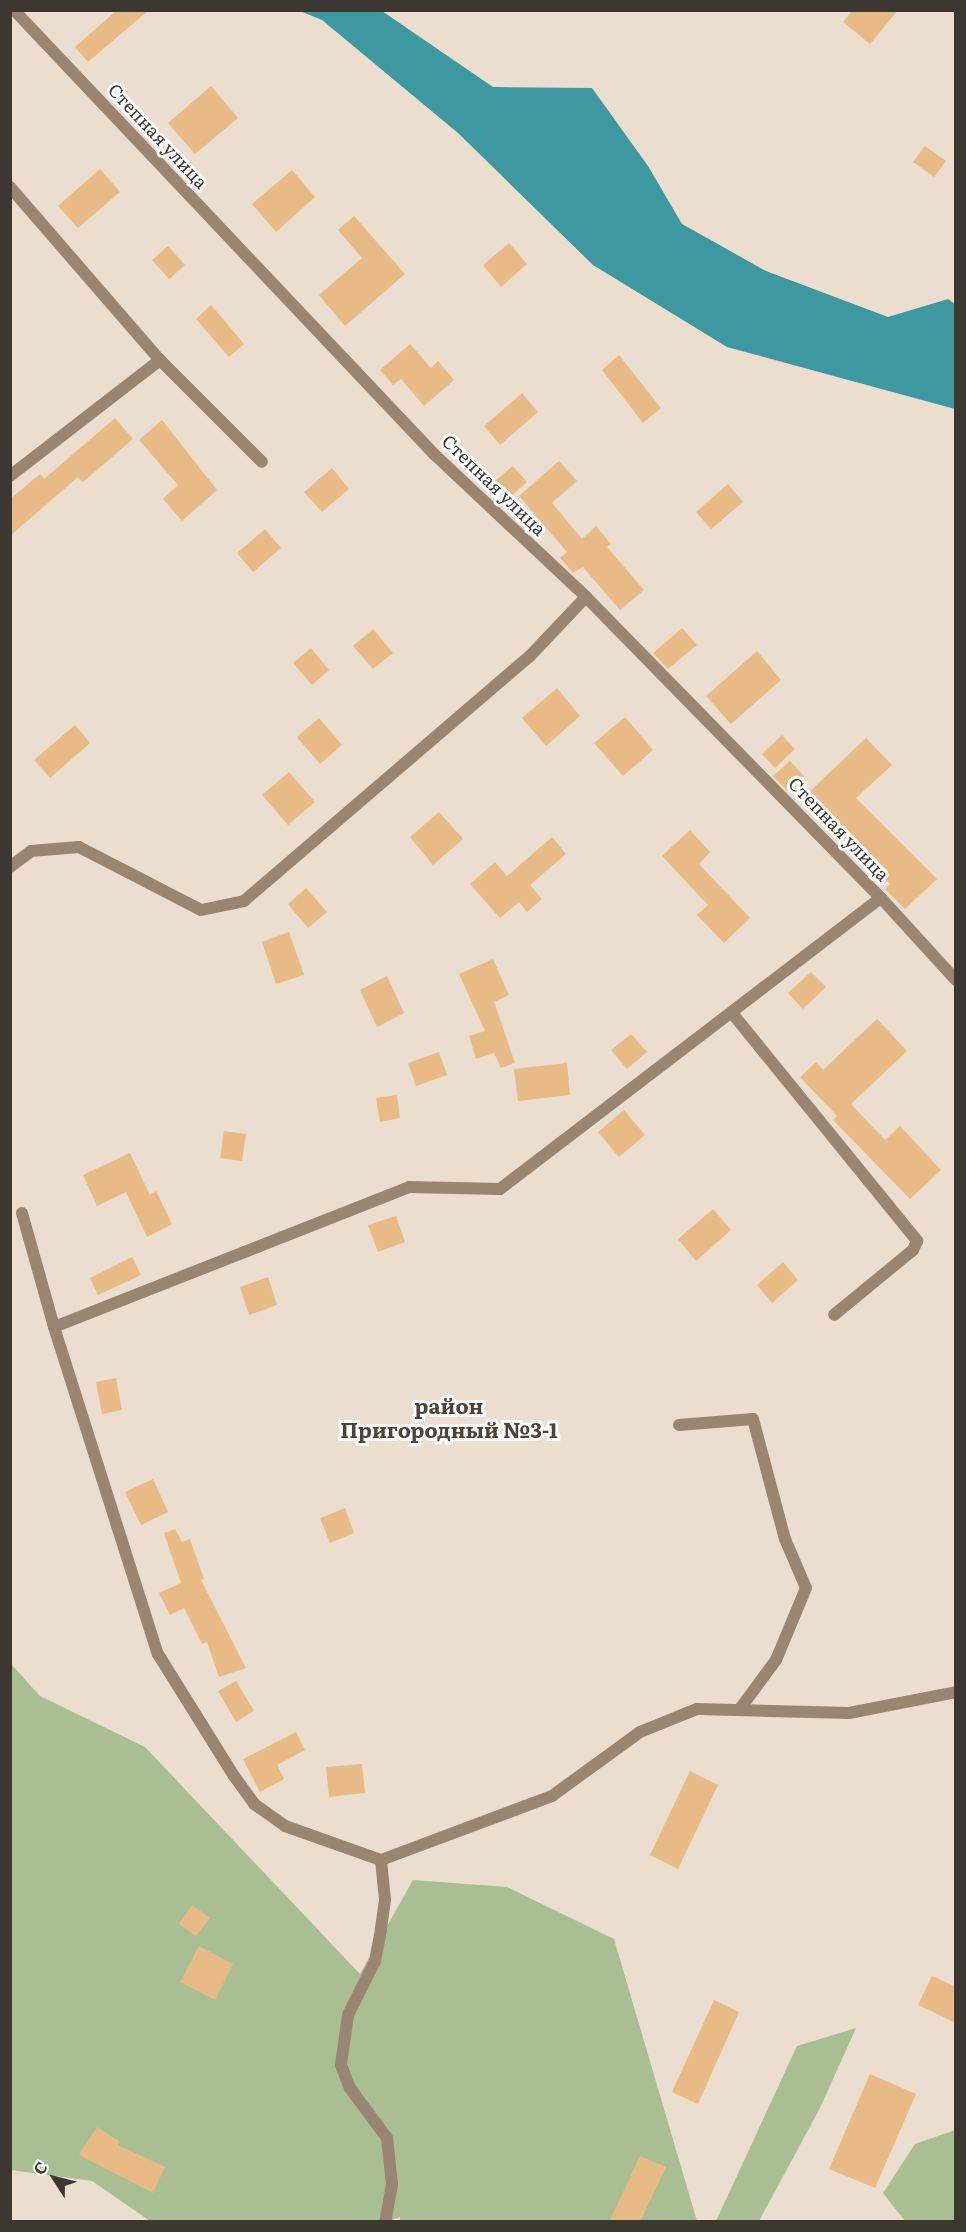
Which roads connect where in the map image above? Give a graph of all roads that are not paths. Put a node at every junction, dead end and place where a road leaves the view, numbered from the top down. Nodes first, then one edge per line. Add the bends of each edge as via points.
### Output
1 (14, 10) edge
2 (10, 187) edge
3 (160, 360) junction
4 (262, 462) dead end
5 (10, 476) edge
6 (586, 597) junction
7 (10, 867) edge
8 (881, 898) junction
9 (956, 980) edge
10 (732, 1013) junction
11 (22, 1213) dead end
12 (834, 1315) dead end
13 (54, 1327) junction
14 (679, 1425) dead end
15 (956, 1692) edge
16 (739, 1710) junction
17 (381, 1860) junction
18 (385, 2222) edge

1 - 6 street, Степная улица via 435,454
2 - 3 street
3 - 4 street
3 - 5 street
6 - 7 street via 530,656 244,901 201,910 79,847 32,850
6 - 8 street, Степная улица
8 - 9 street, Степная улица
8 - 10 street
10 - 12 street via 917,1241 913,1250
10 - 13 street via 500,1189 409,1187
11 - 13 street
13 - 17 street via 158,1654 191,1710 254,1804 285,1826
14 - 16 street via 753,1419 786,1539 806,1588 776,1660
15 - 16 street via 849,1713
16 - 17 street via 697,1709 640,1732 552,1796
17 - 18 street via 385,1900 375,1961 348,2015 340,2065 350,2088 387,2138 392,2184

